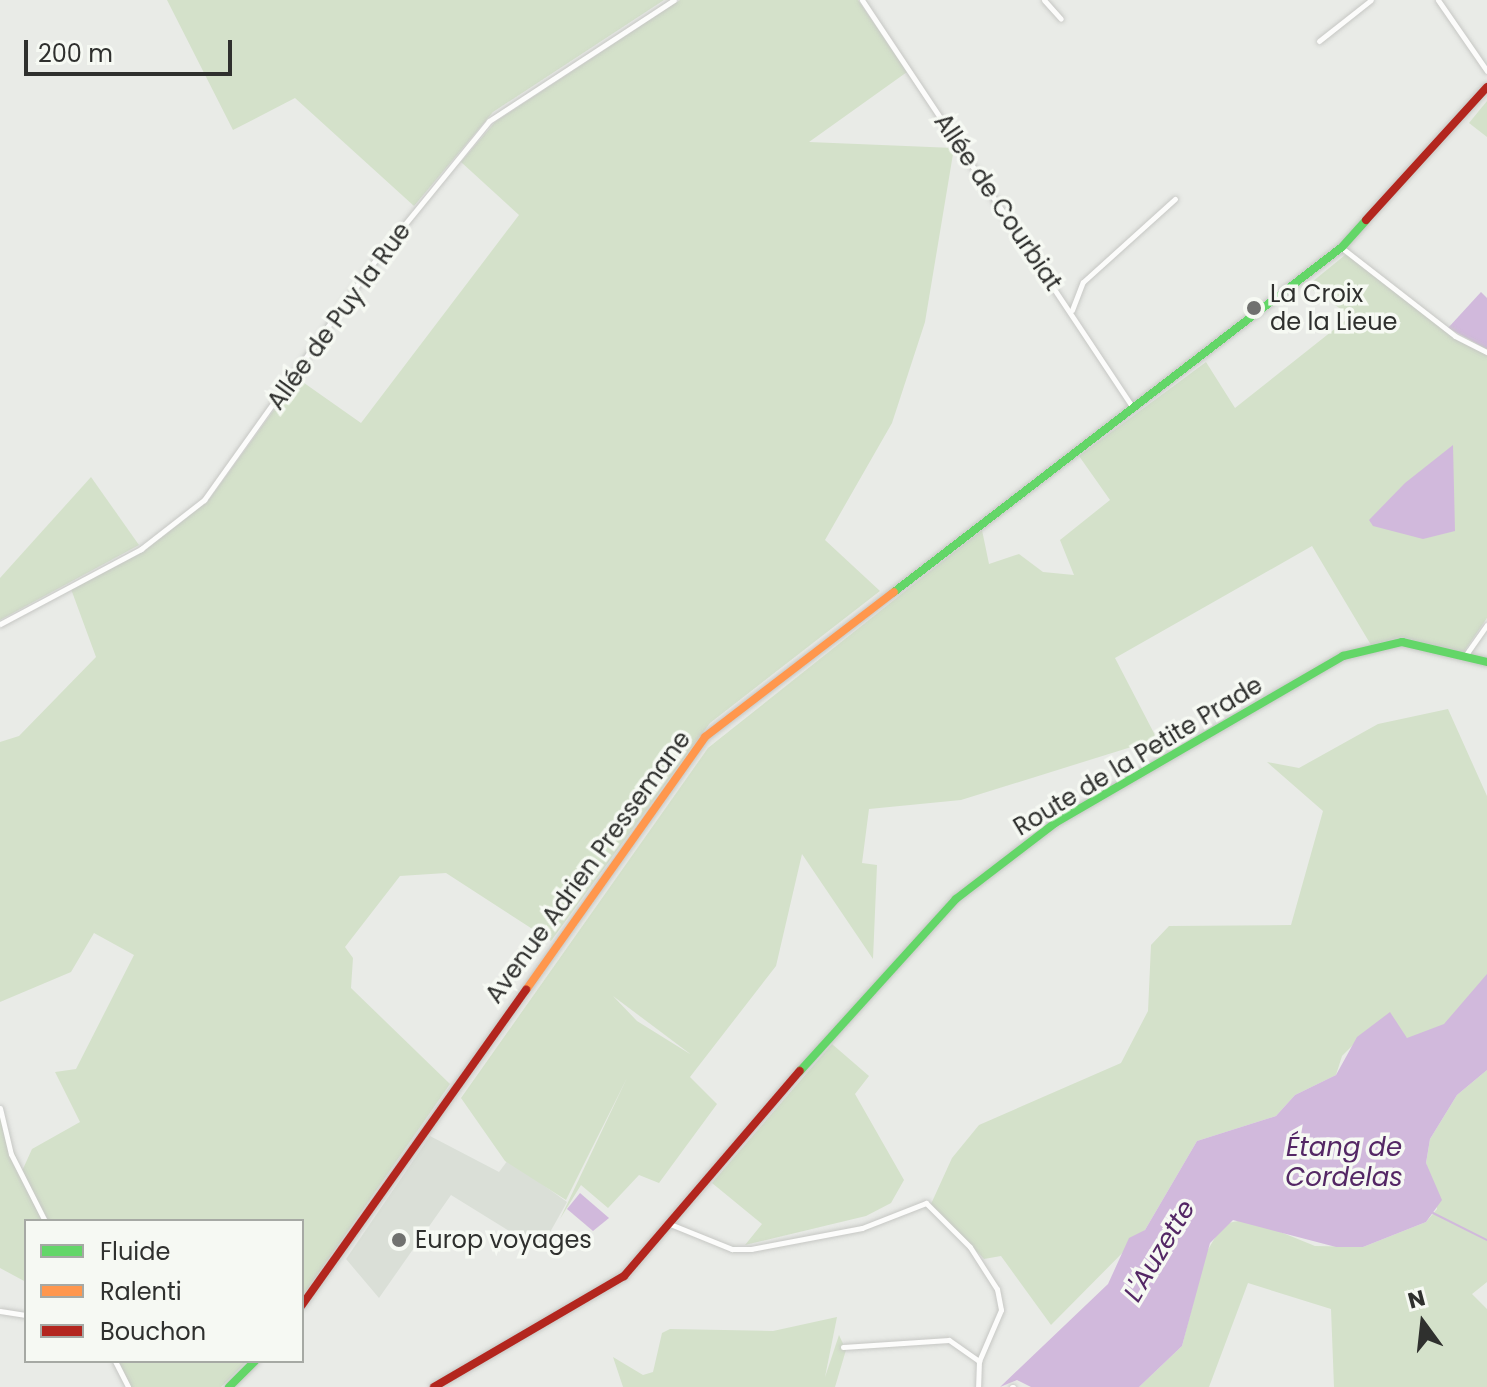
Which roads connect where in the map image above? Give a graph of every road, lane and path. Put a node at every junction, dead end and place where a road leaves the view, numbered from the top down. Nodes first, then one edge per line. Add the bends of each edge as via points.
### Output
1 (674, 0) edge
2 (862, 0) edge
3 (1044, 0) edge
4 (1371, 0) edge
5 (1438, 0) edge
6 (1061, 19) dead end
7 (1319, 41) dead end
8 (1487, 71) edge
9 (1487, 87) edge
10 (1175, 199) dead end
11 (1342, 247) junction
12 (1071, 311) junction
13 (1487, 352) edge
14 (1132, 407) junction
15 (0, 623) edge
16 (1487, 625) edge
17 (1465, 656) junction
18 (1487, 662) edge
19 (0, 1108) edge
20 (44, 1219) edge
21 (670, 1224) junction
22 (304, 1302) edge
23 (0, 1311) edge
24 (24, 1315) edge
25 (843, 1347) dead end
26 (979, 1361) junction
27 (116, 1363) edge
28 (253, 1363) edge
29 (128, 1387) edge
30 (229, 1387) edge
31 (434, 1387) edge
32 (978, 1387) edge

1 - 15 street, Allée de Puy la Rue via 489,121 370,267 204,500 141,549
2 - 12 street, Allée de Courbiat
3 - 6 street
4 - 7 street
5 - 8 street
9 - 11 main road, Avenue Adrien Pressemane
10 - 12 street via 1083,282
11 - 13 street via 1455,336
11 - 14 main road, Avenue Adrien Pressemane
12 - 14 street, Allée de Courbiat
14 - 22 main road, Avenue Adrien Pressemane via 705,737
16 - 17 street
17 - 18 main road, Route de la Petite Prade
17 - 21 main road, Route de la Petite Prade via 1402,642 1343,656 1055,823 956,899 902,952
19 - 20 street via 11,1154
21 - 26 street via 732,1249 751,1249 862,1228 926,1203 970,1247 997,1289 999,1318
21 - 31 main road, Route de la Petite Prade via 612,1285
23 - 24 street
25 - 26 street via 949,1340
26 - 32 street
27 - 29 street
28 - 30 main road

